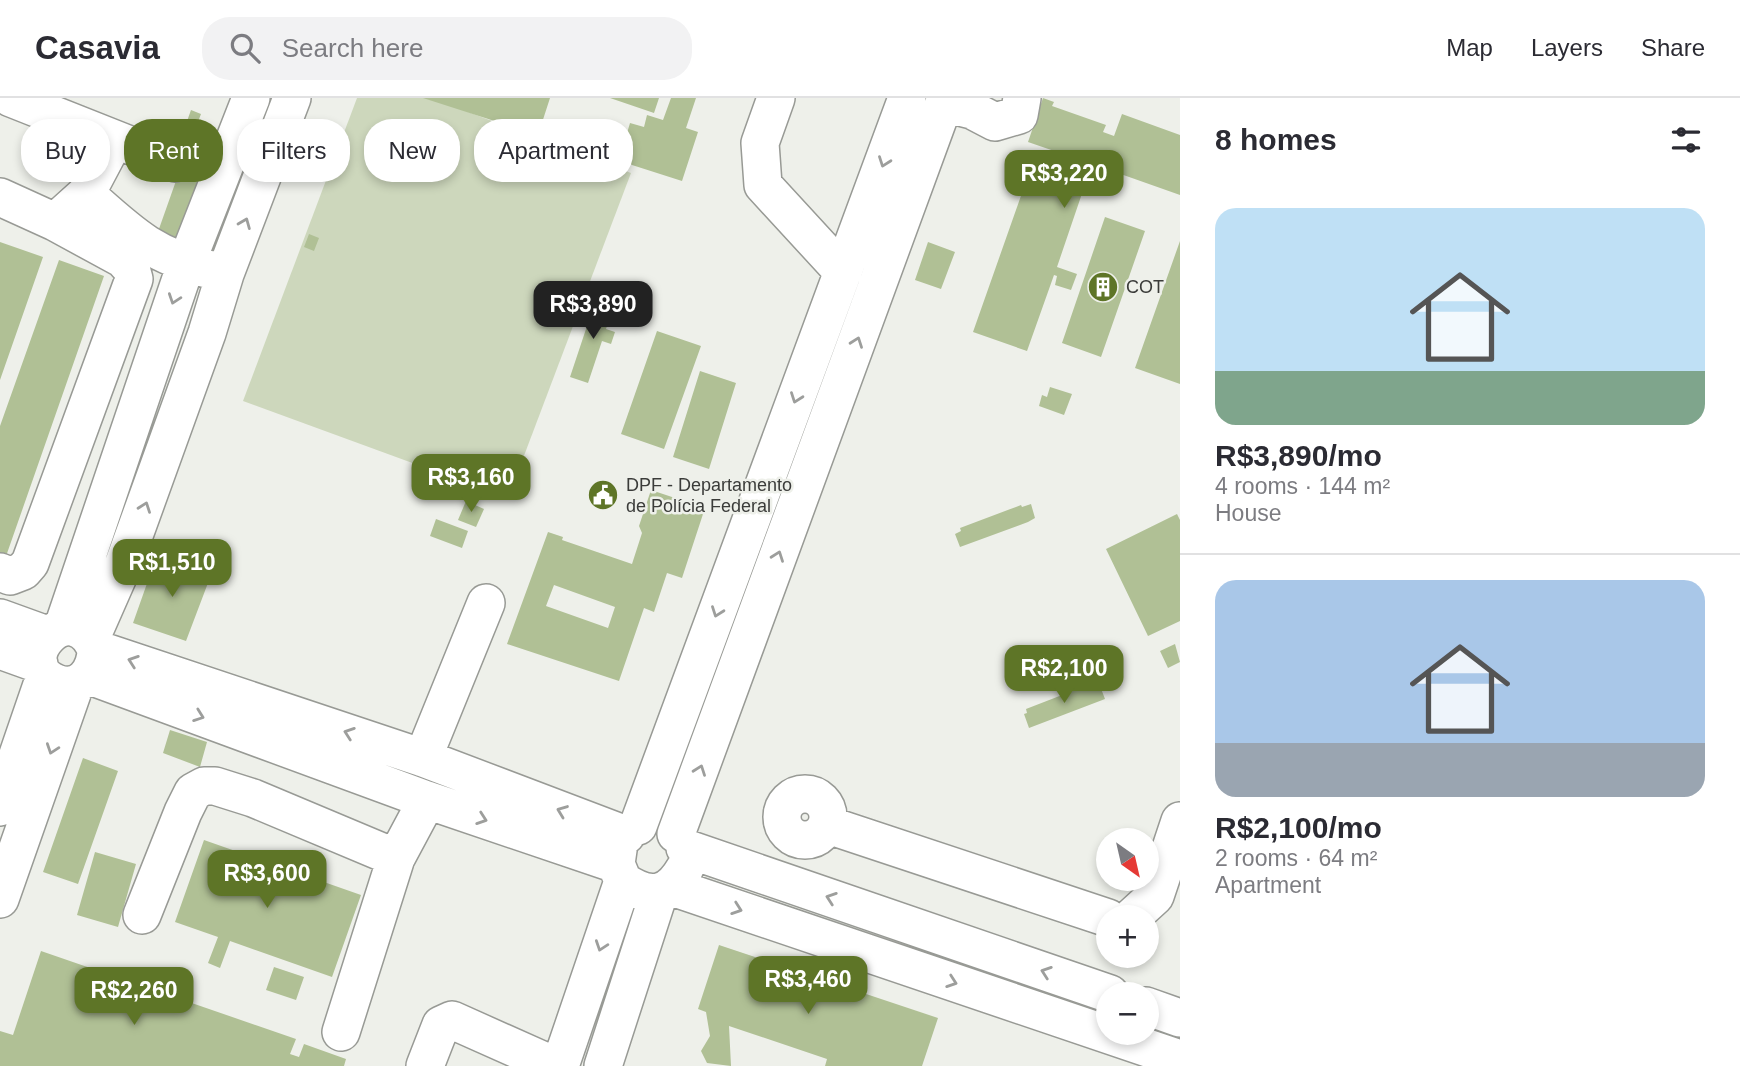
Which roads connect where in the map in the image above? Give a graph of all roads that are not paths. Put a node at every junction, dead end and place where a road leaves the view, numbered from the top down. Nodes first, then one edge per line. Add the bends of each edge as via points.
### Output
1 (11, 98) edge
2 (251, 98) edge
3 (292, 98) edge
4 (776, 98) edge
5 (907, 98) edge
6 (1022, 98) edge
7 (945, 100) edge
8 (114, 141) junction
9 (124, 145) edge
10 (86, 194) junction
11 (0, 197) edge
12 (55, 222) junction
13 (186, 264) junction
14 (843, 272) junction
15 (225, 274) junction
16 (0, 572) edge
17 (486, 603) dead end
18 (0, 618) edge
19 (0, 650) edge
20 (68, 656) junction
21 (423, 758) junction
22 (427, 800) junction
23 (0, 807) edge
24 (1180, 821) edge
25 (828, 825) dead end
26 (680, 841) junction
27 (626, 852) junction
28 (396, 858) junction
29 (666, 890) junction
30 (0, 899) edge
31 (1146, 905) edge
32 (1096, 914) edge
33 (142, 915) dead end
34 (1096, 989) edge
35 (1159, 1011) edge
36 (1180, 1018) edge
37 (341, 1032) dead end
38 (1180, 1059) edge
39 (425, 1066) edge
40 (557, 1066) edge
41 (603, 1066) edge

1 - 8 lane
2 - 13 lane
15 -> 3 lane
4 - 14 lane via 760,142 763,185
5 -> 14 lane
6 - 7 lane via 1020,115 995,122
26 -> 7 lane
8 - 9 lane
8 - 10 lane
10 - 12 lane
10 - 13 lane via 142,244
11 - 12 lane
12 - 16 lane via 123,259 134,279 30,563 10,576
13 - 15 lane
13 -> 20 lane
14 -> 27 lane
20 -> 15 lane via 124,563
17 - 21 lane
18 - 20 lane
19 - 20 lane
21 -> 20 lane
20 -> 22 lane
20 - 23 lane
20 -> 30 lane
27 -> 21 lane
22 -> 27 lane
22 - 28 lane
24 - 31 lane via 1156,896
25 - 32 lane
26 - 27 lane via 656,823
26 - 29 lane via 685,869
34 -> 26 lane
27 - 29 lane via 640,892
27 -> 40 lane
28 - 33 lane via 253,797 204,786 193,792 183,812
28 - 37 lane
29 -> 38 lane
29 - 41 lane
35 - 36 lane
39 - 40 lane via 442,1025 452,1020

